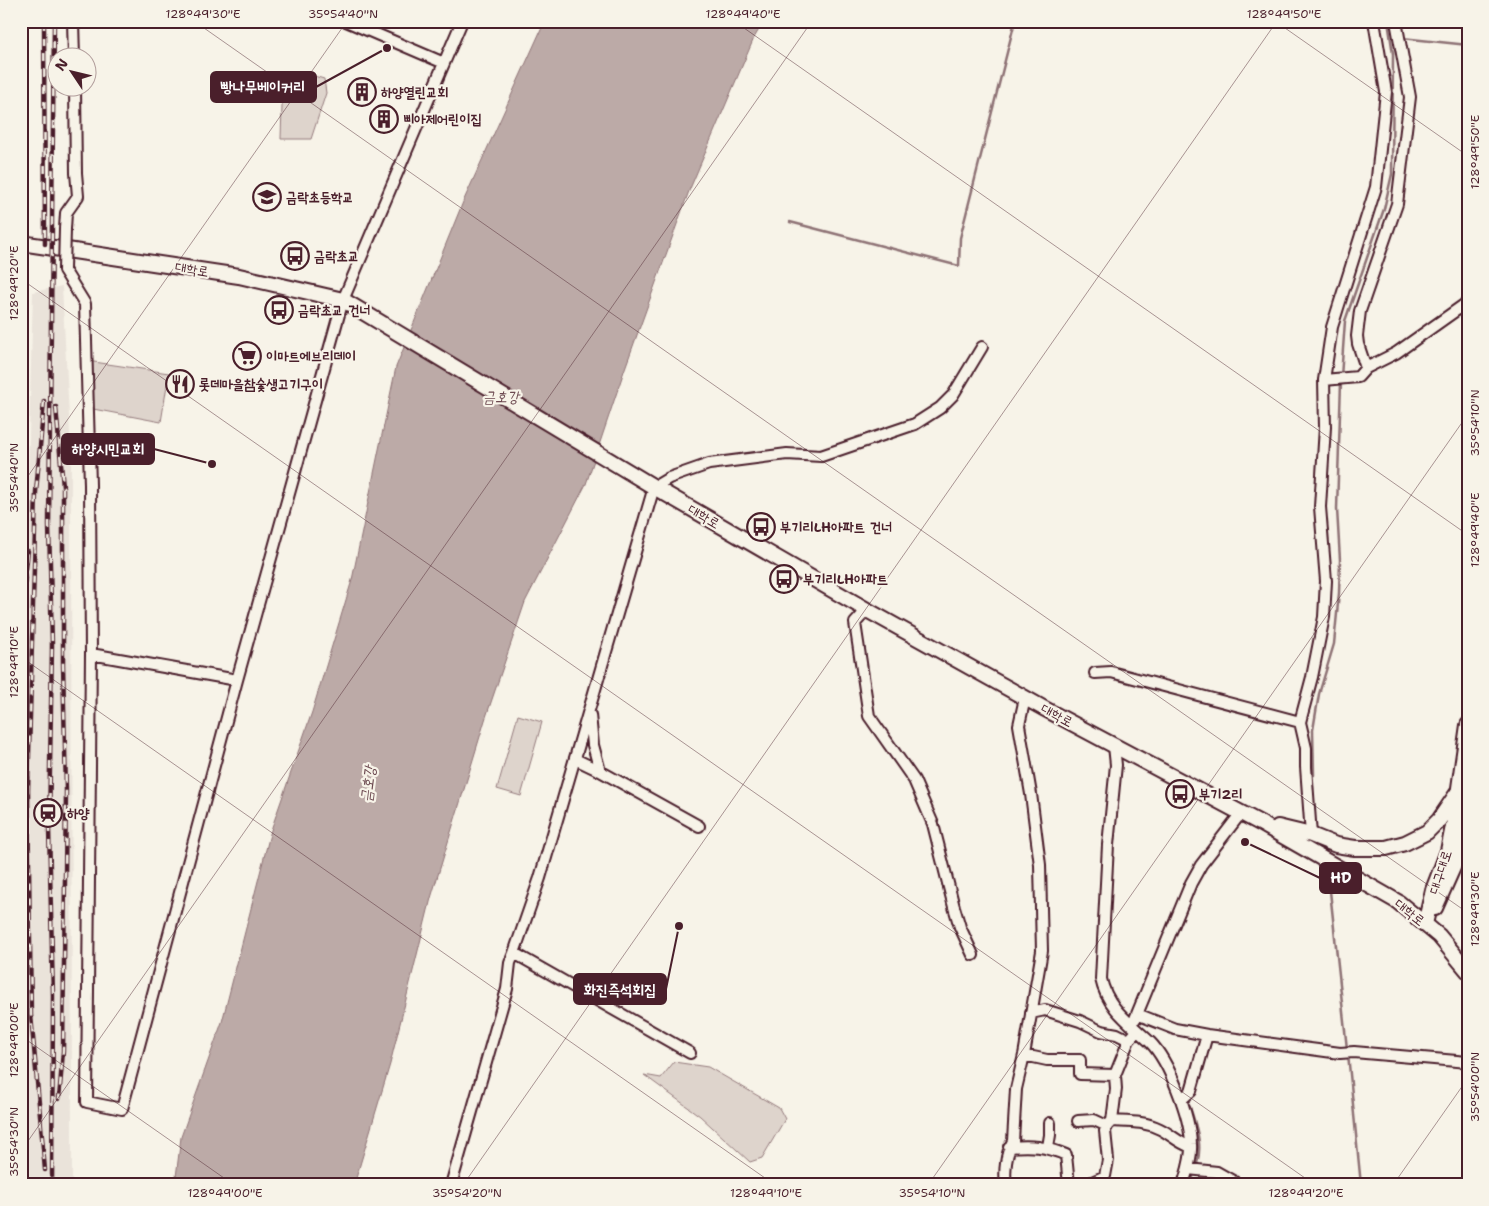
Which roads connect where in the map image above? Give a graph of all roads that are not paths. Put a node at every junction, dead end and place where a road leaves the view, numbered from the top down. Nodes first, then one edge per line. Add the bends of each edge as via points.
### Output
1 (74, 21) edge
2 (346, 21) edge
3 (462, 21) edge
4 (1374, 21) edge
5 (1396, 21) edge
6 (74, 48) edge
7 (444, 63) junction
8 (75, 98) edge
9 (21, 243) edge
10 (343, 300) junction
11 (1468, 302) edge
12 (982, 347) dead end
13 (1366, 368) junction
14 (1333, 379) junction
15 (654, 488) junction
16 (867, 610) junction
17 (91, 654) junction
18 (1095, 673) dead end
19 (237, 680) junction
20 (1025, 698) junction
21 (589, 710) junction
22 (1300, 722) junction
23 (1468, 725) edge
24 (1114, 746) junction
25 (575, 759) junction
26 (600, 771) junction
27 (1458, 792) junction
28 (1468, 807) edge
29 (1241, 813) junction
30 (1260, 823) junction
31 (699, 826) dead end
32 (1311, 835) junction
33 (1425, 924) junction
34 (514, 953) junction
35 (973, 955) dead end
36 (1468, 971) edge
37 (1031, 1013) junction
38 (1137, 1014) junction
39 (1135, 1029) junction
40 (1207, 1035) junction
41 (1130, 1040) junction
42 (690, 1053) dead end
43 (1024, 1055) junction
44 (1468, 1062) edge
45 (1115, 1075) junction
46 (1182, 1100) junction
47 (1078, 1121) dead end
48 (1050, 1123) dead end
49 (1110, 1123) junction
50 (1009, 1147) junction
51 (1048, 1147) junction
52 (1191, 1147) junction
53 (1188, 1169) junction
54 (451, 1185) edge
55 (1006, 1185) edge
56 (1069, 1185) edge
57 (1090, 1185) edge
58 (1183, 1185) edge
59 (1240, 1185) edge

1 - 6 street
2 - 7 street
3 - 7 street
4 - 14 street via 1386,92 1376,187 1332,327
5 - 13 street via 1410,97 1397,204 1360,311 1357,336
7 - 10 street
8 - 17 street, bridge via 78,196 66,212 64,270 85,304
9 - 10 main road, 대학로 via 240,276
10 - 15 main road, 대학로
10 - 19 street
11 - 13 street via 1396,353
12 - 15 street via 953,395 915,424 821,456 787,454 709,464 669,478
13 - 14 street via 1358,377
14 - 22 street via 1325,428 1320,507 1326,581 1324,617
15 - 16 main road, 대학로
15 - 21 street
16 - 20 main road, 대학로
16 - 35 street via 855,623 869,716 914,780 933,824 954,908
17 - 19 street
17 - 19 street via 86,1102 122,1109
18 - 22 street via 1111,672
20 - 24 main road, 대학로
20 - 37 street via 1019,725 1040,865 1042,934
21 - 25 street
21 - 26 street
22 - 32 street via 1306,748
23 - 27 main road, 대구대로
24 - 29 main road, 대학로
24 - 39 street via 1116,766 1101,980 1117,1012
25 - 26 street
25 - 34 street
26 - 31 street
27 - 32 main road via 1439,820 1405,844 1355,848 1336,845
27 - 33 main road, 대구대로 via 1448,851 1433,890
28 - 33 main road, 대구대로 via 1455,863
29 - 30 main road, 대학로
29 - 38 street via 1191,883
30 - 32 main road
30 - 33 main road, 대학로 via 1398,902
33 - 36 main road, 대학로
34 - 42 street
34 - 54 street via 507,989
37 - 41 street via 1045,1010
37 - 43 street
38 - 39 street
38 - 40 street via 1175,1029
39 - 41 street
39 - 46 street via 1163,1059
40 - 44 street via 1347,1053
40 - 46 street via 1191,1091
41 - 45 street
43 - 45 street via 1047,1060 1080,1060 1080,1074
43 - 50 street via 1016,1089 1013,1141
45 - 49 street
46 - 52 street
47 - 49 street
48 - 51 street
49 - 52 street via 1138,1121 1160,1129
49 - 57 street via 1105,1132 1106,1176
50 - 51 street
50 - 55 street
51 - 56 street via 1066,1155
52 - 53 street
53 - 58 street
53 - 59 street via 1217,1172

